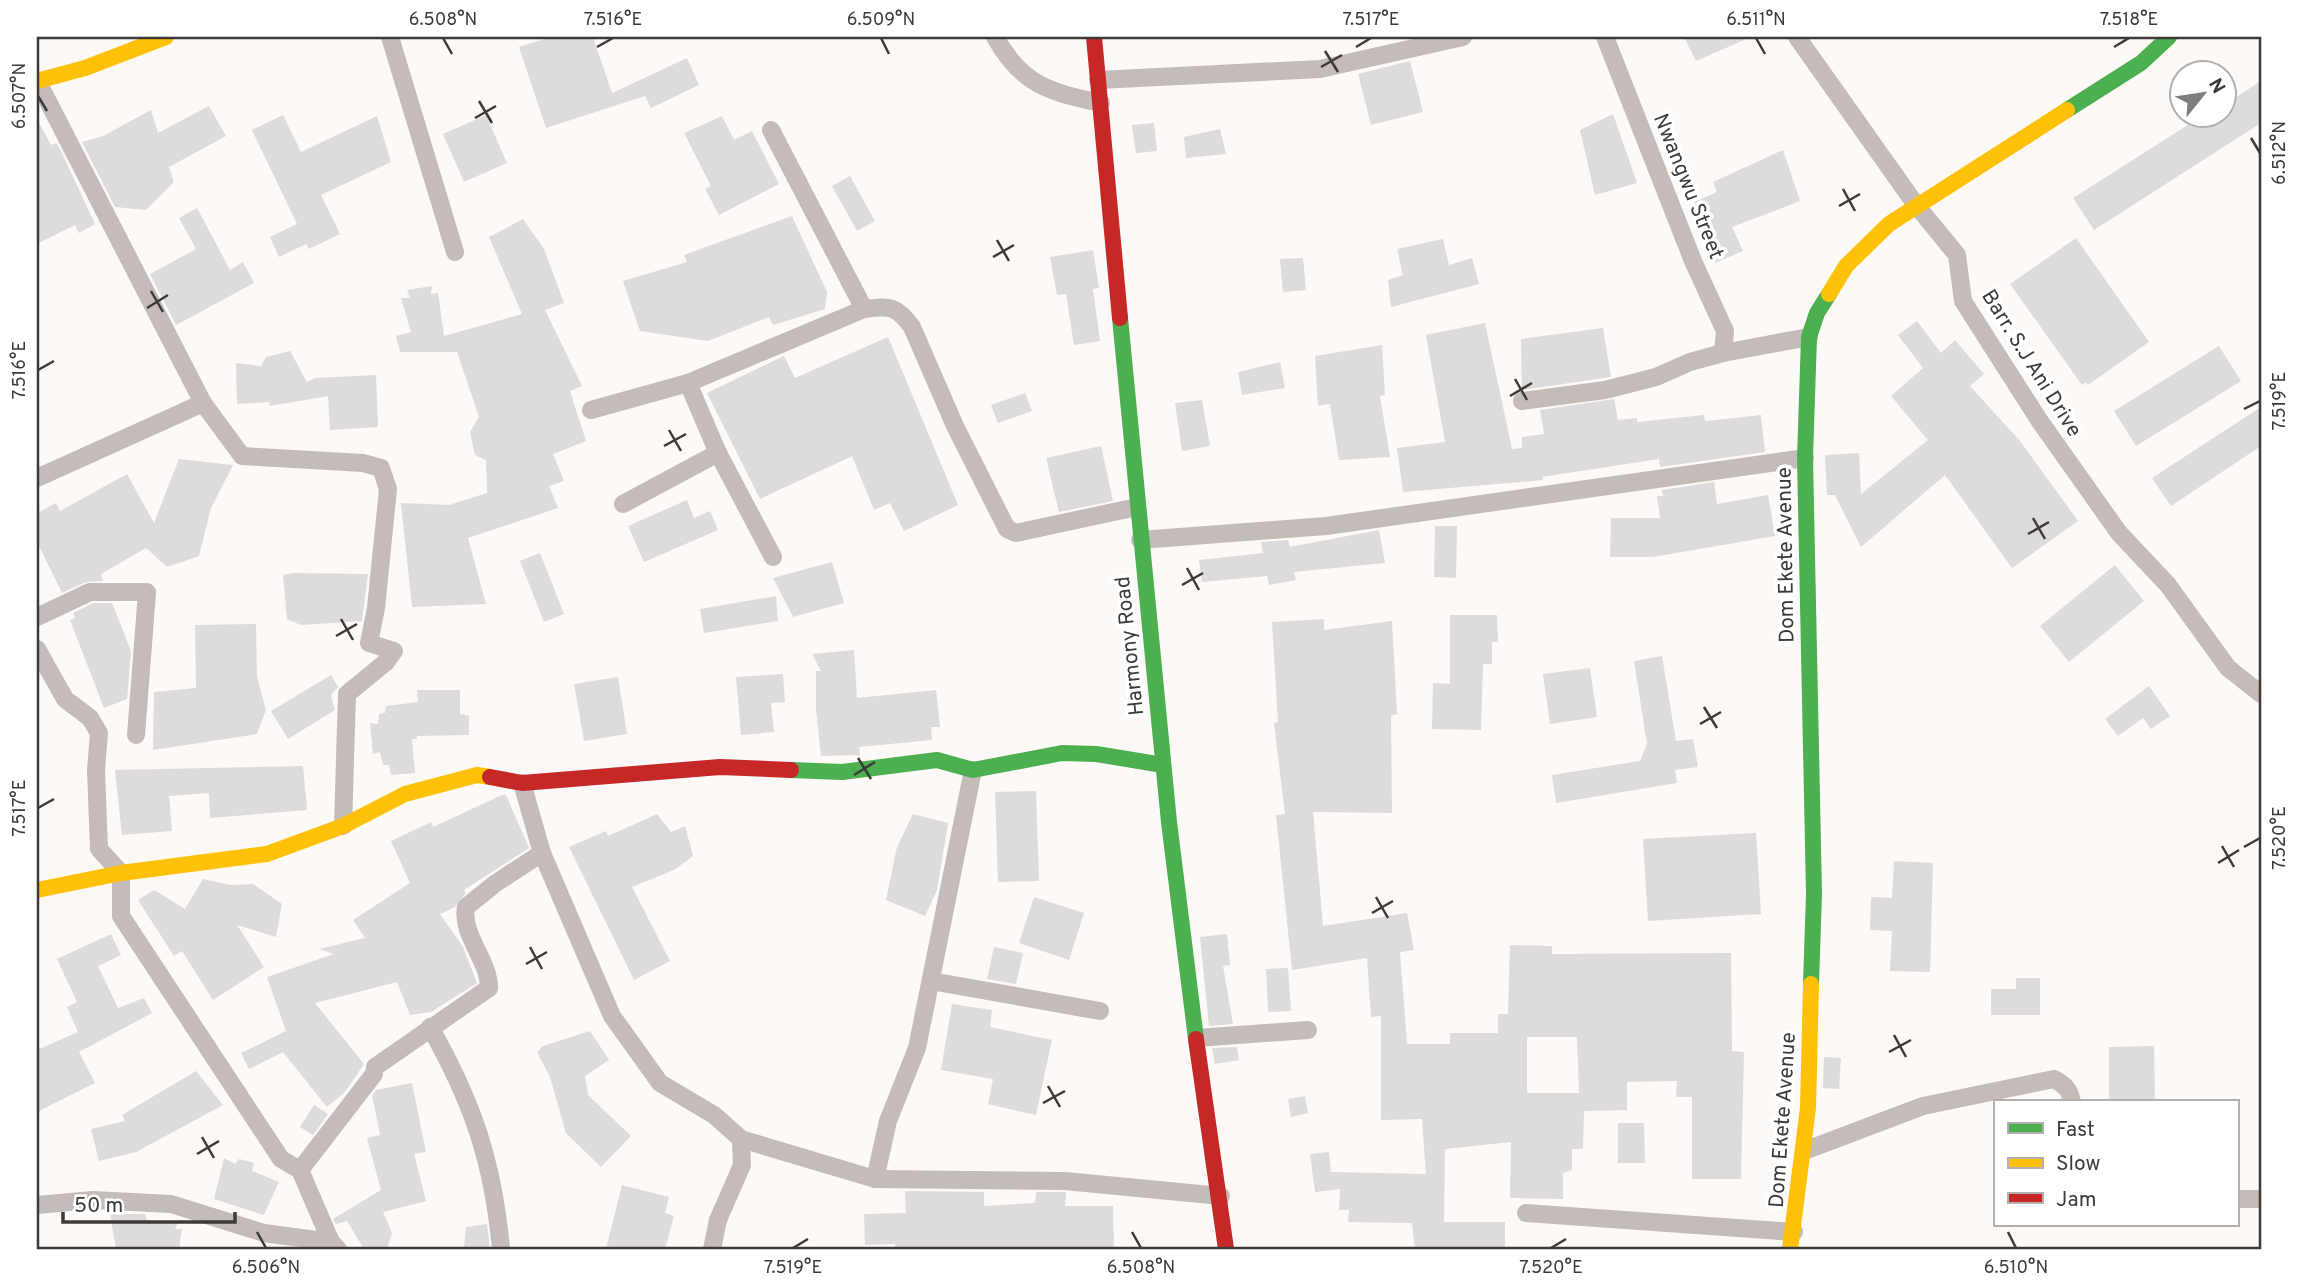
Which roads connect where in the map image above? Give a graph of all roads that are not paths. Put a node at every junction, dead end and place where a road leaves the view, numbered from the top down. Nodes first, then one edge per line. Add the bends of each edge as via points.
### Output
1 (166, 37) edge
2 (390, 37) edge
3 (995, 37) edge
4 (1094, 37) edge
5 (1463, 37) edge
6 (1605, 37) edge
7 (1797, 37) edge
8 (2169, 37) edge
9 (1098, 80) junction
10 (37, 81) edge
11 (1101, 103) junction
12 (771, 130) dead end
13 (1916, 205) junction
14 (455, 252) dead end
15 (864, 309) junction
16 (1809, 337) junction
17 (1723, 353) junction
18 (688, 383) junction
19 (1522, 401) dead end
20 (203, 403) junction
21 (591, 410) dead end
22 (718, 453) junction
23 (1805, 458) junction
24 (37, 478) edge
25 (623, 505) dead end
26 (1137, 507) junction
27 (1140, 540) junction
28 (773, 557) dead end
29 (37, 617) edge
30 (37, 649) edge
31 (2261, 694) edge
32 (136, 735) dead end
33 (1163, 765) junction
34 (973, 770) junction
35 (522, 783) junction
36 (343, 826) junction
37 (542, 853) junction
38 (121, 873) junction
39 (37, 890) edge
40 (931, 981) junction
41 (1100, 1011) dead end
42 (430, 1027) junction
43 (1308, 1030) dead end
44 (1196, 1038) junction
45 (2072, 1100) edge
46 (741, 1139) junction
47 (1804, 1151) junction
48 (300, 1170) junction
49 (875, 1179) junction
50 (1221, 1196) junction
51 (2238, 1199) edge
52 (2261, 1199) edge
53 (37, 1205) edge
54 (1527, 1213) dead end
55 (1792, 1241) edge
56 (334, 1246) edge
57 (500, 1249) edge
58 (712, 1249) edge
59 (1226, 1249) edge

1 - 10 street
2 - 14 street
3 - 11 street via 1008,60 1038,86
4 - 9 street, Harmony Road
5 - 9 street via 1320,69
6 - 17 street, Nwangwu Street via 1725,331
7 - 13 street, Barr. S.J Ani Drive
8 - 13 street, Dom Ekete Avenue via 2141,63
9 - 11 street, Harmony Road
10 - 20 street
11 - 26 street, Harmony Road
12 - 15 street
13 - 16 street, Dom Ekete Avenue via 1846,266 1817,313
13 - 31 street, Barr. S.J Ani Drive via 1957,255 1963,301 2039,420 2119,533 2168,585 2228,668
15 - 18 street
15 - 26 street via 889,306 903,314 912,327 1007,529 1016,533
16 - 17 street
16 - 23 street, Dom Ekete Avenue
17 - 19 street via 1605,390
18 - 21 street
18 - 22 street
20 - 24 street
20 - 36 street via 242,456 363,463 381,468 388,489 369,643 394,652 347,694
22 - 25 street
22 - 28 street
23 - 27 street via 1326,526
23 - 47 street, Dom Ekete Avenue via 1814,894
26 - 27 street, Harmony Road
27 - 33 street, Harmony Road
29 - 32 street via 90,592 147,592
30 - 38 street via 65,699 90,718 99,733 99,849
33 - 34 street via 1062,753
33 - 44 street, Harmony Road
34 - 35 street via 937,760 842,772 720,767
34 - 40 street
35 - 36 street via 477,775 438,784 405,794
35 - 37 street
36 - 38 street via 267,854
37 - 42 street via 466,908 464,920 489,977 489,988
37 - 46 street via 612,1016 639,1057 660,1083 714,1115
38 - 39 street
38 - 48 street via 121,916 281,1159
40 - 41 street
40 - 49 street via 917,1048 888,1121
42 - 48 street via 375,1067
42 - 57 street via 483,1139
43 - 44 street
44 - 50 street, Harmony Road
45 - 47 street via 2071,1093 2054,1079 1923,1106
46 - 49 street
46 - 58 street via 742,1165 718,1220
47 - 55 street, Dom Ekete Avenue
48 - 56 street
49 - 50 street via 1065,1181
50 - 59 street, Harmony Road
51 - 52 street
53 - 56 street via 93,1200 171,1203 264,1233
54 - 55 street

